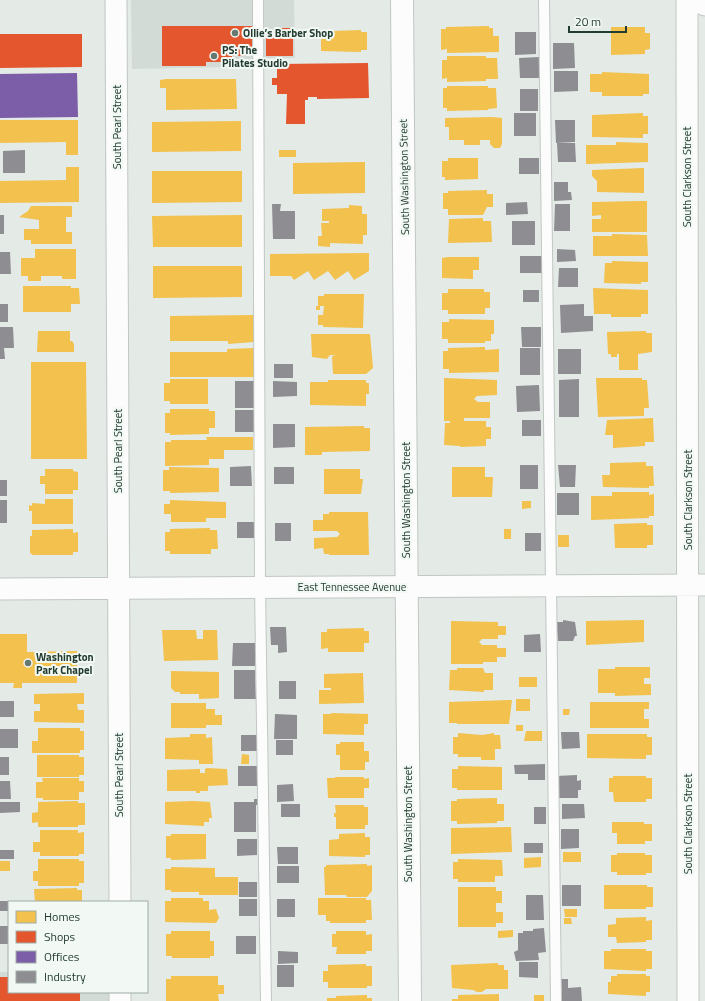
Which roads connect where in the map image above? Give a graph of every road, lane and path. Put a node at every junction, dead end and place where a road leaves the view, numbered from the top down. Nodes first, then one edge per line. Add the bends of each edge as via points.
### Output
1 (116, 0) edge
2 (258, 0) edge
3 (402, 0) edge
4 (544, 0) edge
5 (687, 0) edge
6 (692, 0) edge
7 (705, 5) edge
8 (697, 585) edge
9 (552, 586) junction
10 (260, 587) junction
11 (406, 587) junction
12 (119, 588) junction
13 (0, 589) edge
14 (120, 901) edge
15 (266, 1001) edge
16 (410, 1001) edge
17 (556, 1001) edge
18 (688, 1001) edge

1 - 12 street, South Pearl Street
2 - 10 lane
3 - 11 street, South Washington Street
4 - 9 lane
5 - 8 street, South Clarkson Street
6 - 7 street
8 - 9 street, East Tennessee Avenue
8 - 18 street, South Clarkson Street
9 - 11 street, East Tennessee Avenue
9 - 17 lane
10 - 11 street, East Tennessee Avenue
10 - 12 street, East Tennessee Avenue
10 - 15 lane
11 - 16 street, South Washington Street
12 - 13 street, East Tennessee Avenue
12 - 14 street, South Pearl Street

